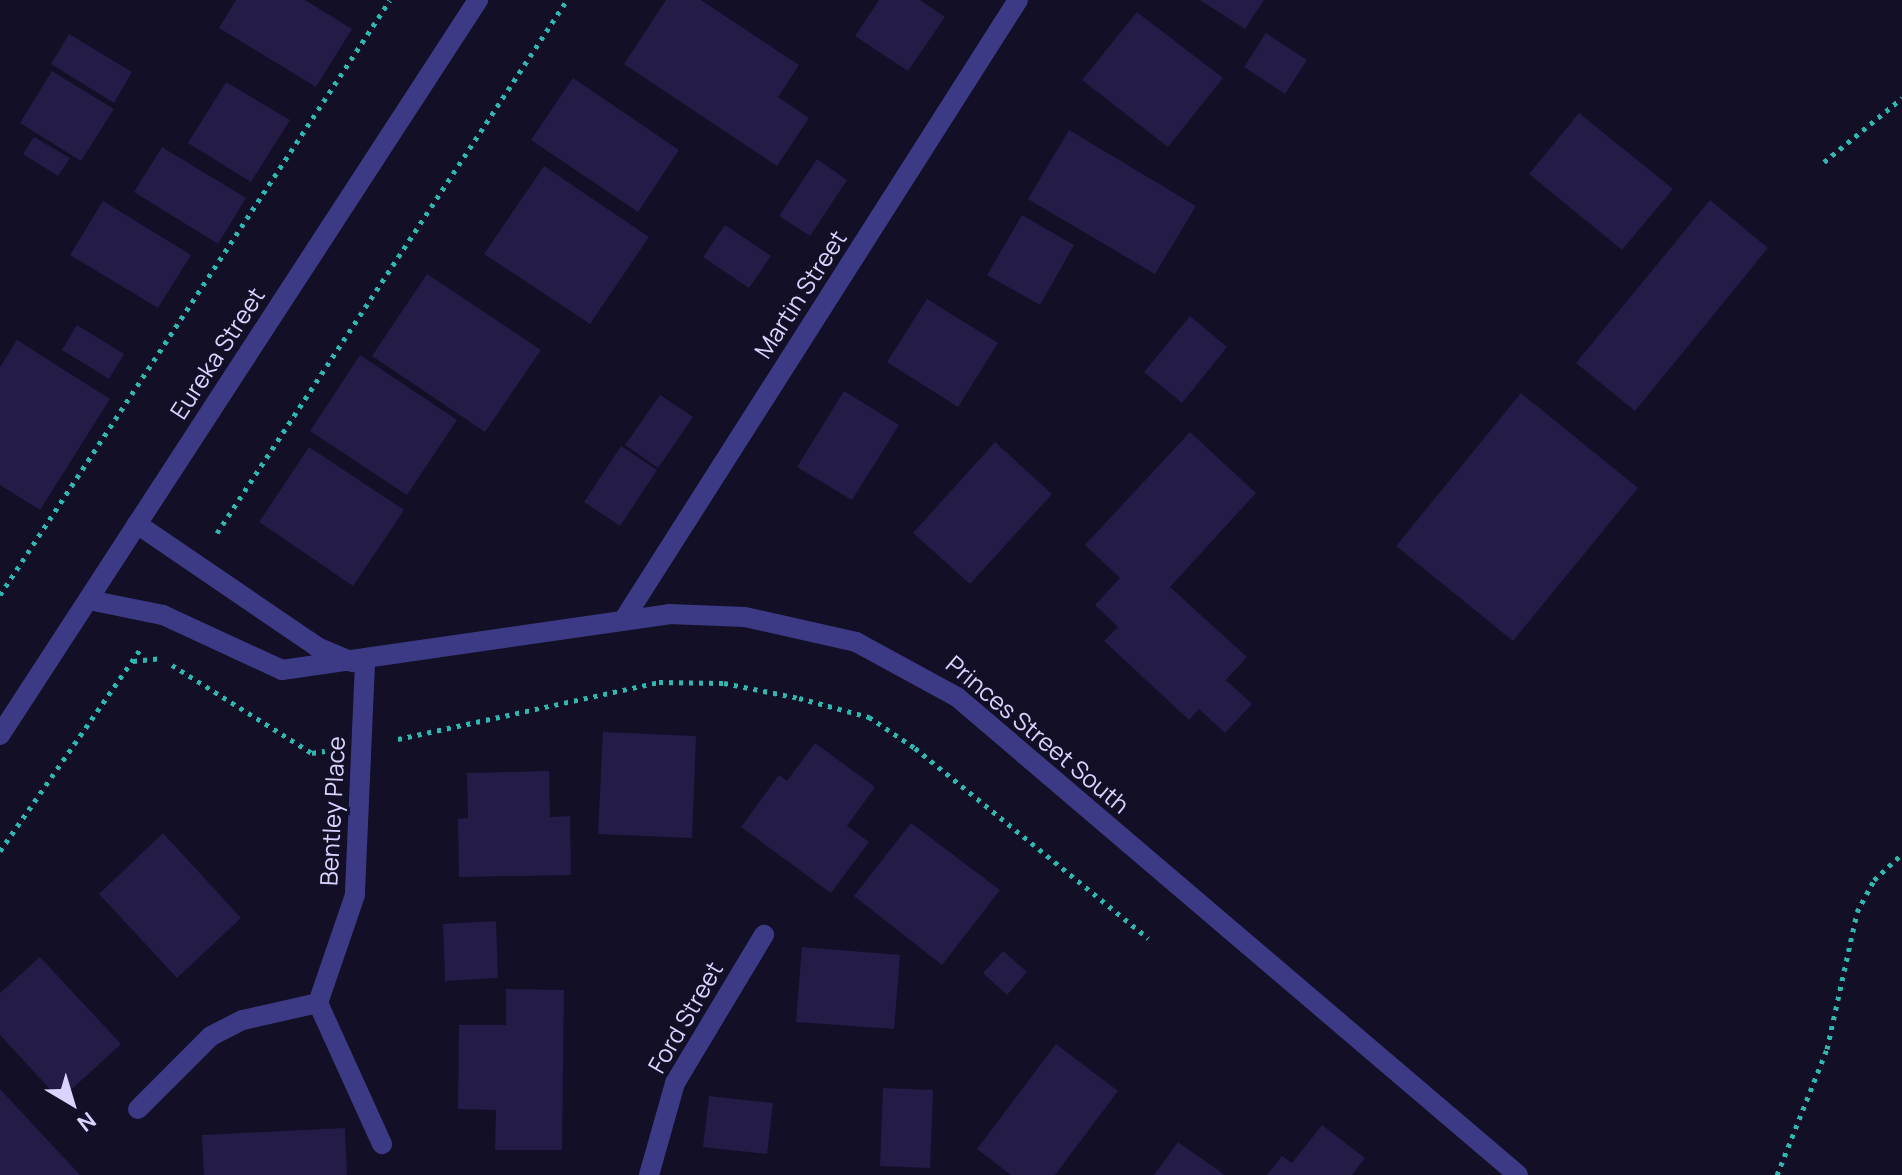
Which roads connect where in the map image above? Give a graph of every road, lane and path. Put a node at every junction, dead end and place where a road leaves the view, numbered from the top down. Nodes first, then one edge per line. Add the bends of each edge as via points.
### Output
1 (390, 0) edge
2 (478, 0) edge
3 (567, 0) edge
4 (1018, 0) edge
5 (1902, 98) edge
6 (1824, 162) dead end
7 (137, 524) junction
8 (198, 563) junction
9 (0, 595) edge
10 (89, 600) junction
11 (163, 615) junction
12 (626, 616) junction
13 (365, 663) junction
14 (659, 682) dead end
15 (9, 703) edge
16 (0, 735) edge
17 (0, 851) edge
18 (1902, 854) edge
19 (764, 935) dead end
20 (1148, 938) dead end
21 (318, 1003) junction
22 (138, 1109) dead end
23 (382, 1144) dead end
24 (649, 1175) edge
25 (1518, 1175) edge
26 (1777, 1175) edge

1 - 9 path
2 - 7 street, Eureka Street
3 - 8 path
4 - 12 street, Martin Street
5 - 6 path
7 - 8 street, Princes Street South
7 - 10 street, Eureka Street
8 - 13 street, Princes Street South via 317,647
10 - 11 street, Princes Street South
10 - 15 street, Eureka Street
11 - 13 street, Princes Street South via 272,668
11 - 17 path
12 - 13 street, Princes Street South
12 - 25 street, Princes Street South via 782,624 856,642 925,674
13 - 21 street, Bentley Place via 355,895
14 - 20 path via 724,683 869,717
15 - 16 street, Eureka Street
18 - 26 path via 1874,880 1857,912 1827,1049
19 - 24 street, Ford Street via 675,1083
21 - 22 street via 260,1015 211,1036
21 - 23 street

